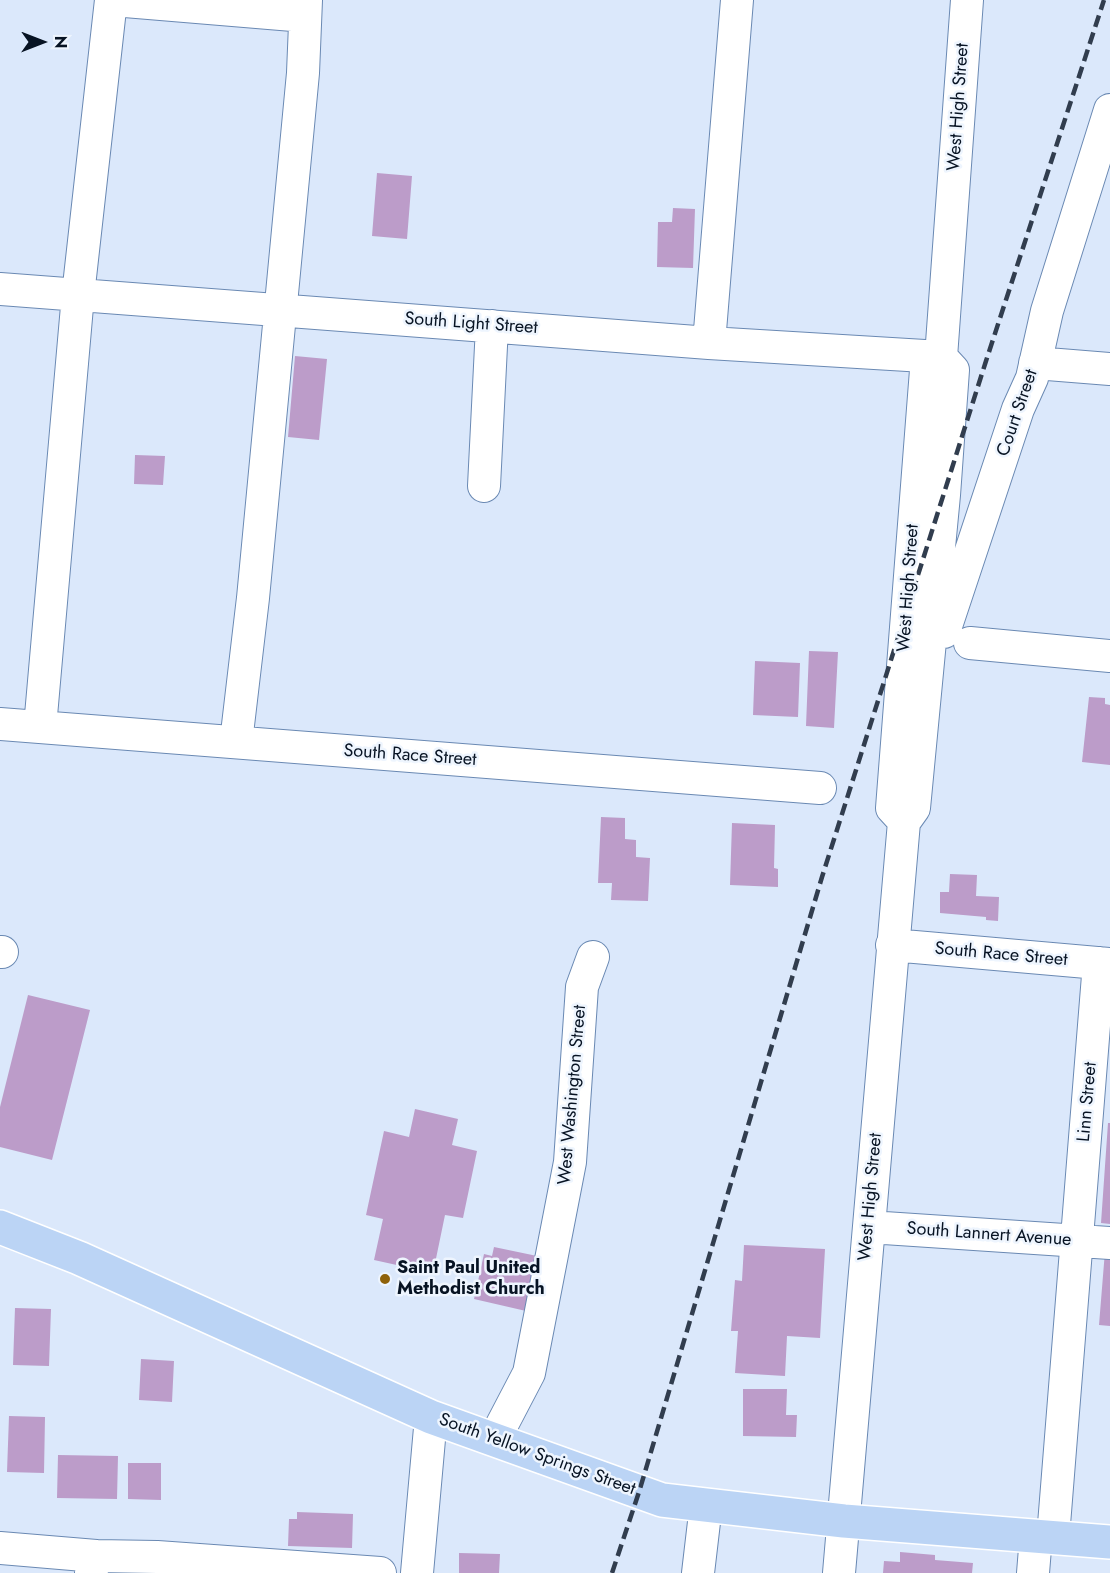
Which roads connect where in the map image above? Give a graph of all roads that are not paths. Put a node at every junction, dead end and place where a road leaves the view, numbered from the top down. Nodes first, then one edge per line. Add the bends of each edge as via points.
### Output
1 (112, 0) edge
2 (737, 0) edge
3 (967, 0) edge
4 (306, 8) edge
5 (1110, 110) edge
6 (0, 288) edge
7 (78, 295) junction
8 (280, 310) junction
9 (492, 326) junction
10 (709, 343) junction
11 (941, 357) junction
12 (1035, 363) junction
13 (1110, 369) edge
14 (484, 486) dead end
15 (970, 643) dead end
16 (1110, 656) edge
17 (924, 715) junction
18 (0, 724) edge
19 (40, 727) junction
20 (236, 742) junction
21 (820, 788) dead end
22 (904, 822) junction
23 (892, 945) junction
24 (593, 957) dead end
25 (1105, 964) edge
26 (0, 1227) edge
27 (868, 1227) junction
28 (1077, 1240) junction
29 (1110, 1243) edge
30 (431, 1417) junction
31 (494, 1440) junction
32 (706, 1505) junction
33 (844, 1521) junction
34 (1044, 1537) junction
35 (1110, 1542) edge
36 (0, 1548) edge
37 (94, 1565) edge
38 (380, 1573) edge
39 (417, 1573) edge
40 (698, 1573) edge
41 (839, 1573) edge
42 (1033, 1573) edge

1 - 4 street
1 - 7 street
2 - 10 street
3 - 11 street, West High Street
4 - 8 street
5 - 12 street, Court Street via 1047,311
6 - 7 street, South Light Street
7 - 8 street, South Light Street
7 - 19 street
8 - 9 street, South Light Street
8 - 20 street
9 - 10 street, South Light Street
9 - 14 street
10 - 11 street, South Light Street
11 - 17 street, West High Street via 953,370
11 - 22 street, West High Street via 926,370 892,807
12 - 13 street
12 - 17 street, Court Street via 939,646
15 - 16 street
17 - 22 street, West High Street via 914,807
18 - 19 street, South Race Street
19 - 20 street, South Race Street
20 - 21 street, South Race Street
22 - 23 street, West High Street
23 - 25 street, South Race Street
23 - 27 street, West High Street
24 - 31 street, West Washington Street via 582,987 570,1162 529,1373
25 - 28 street, Linn Street
26 - 30 main road, South Yellow Springs Street via 79,1258
27 - 28 street, South Lannert Avenue
27 - 33 street, West High Street
28 - 29 street, South Lannert Avenue
28 - 34 street, Linn Street
30 - 31 main road, South Yellow Springs Street
30 - 39 street
31 - 32 main road, South Yellow Springs Street via 662,1500
32 - 33 main road, South Yellow Springs Street
32 - 40 street
33 - 34 main road, South Yellow Springs Street
33 - 41 street, West High Street
34 - 35 main road, South Yellow Springs Street
34 - 42 street
36 - 37 street
37 - 38 street via 157,1557

